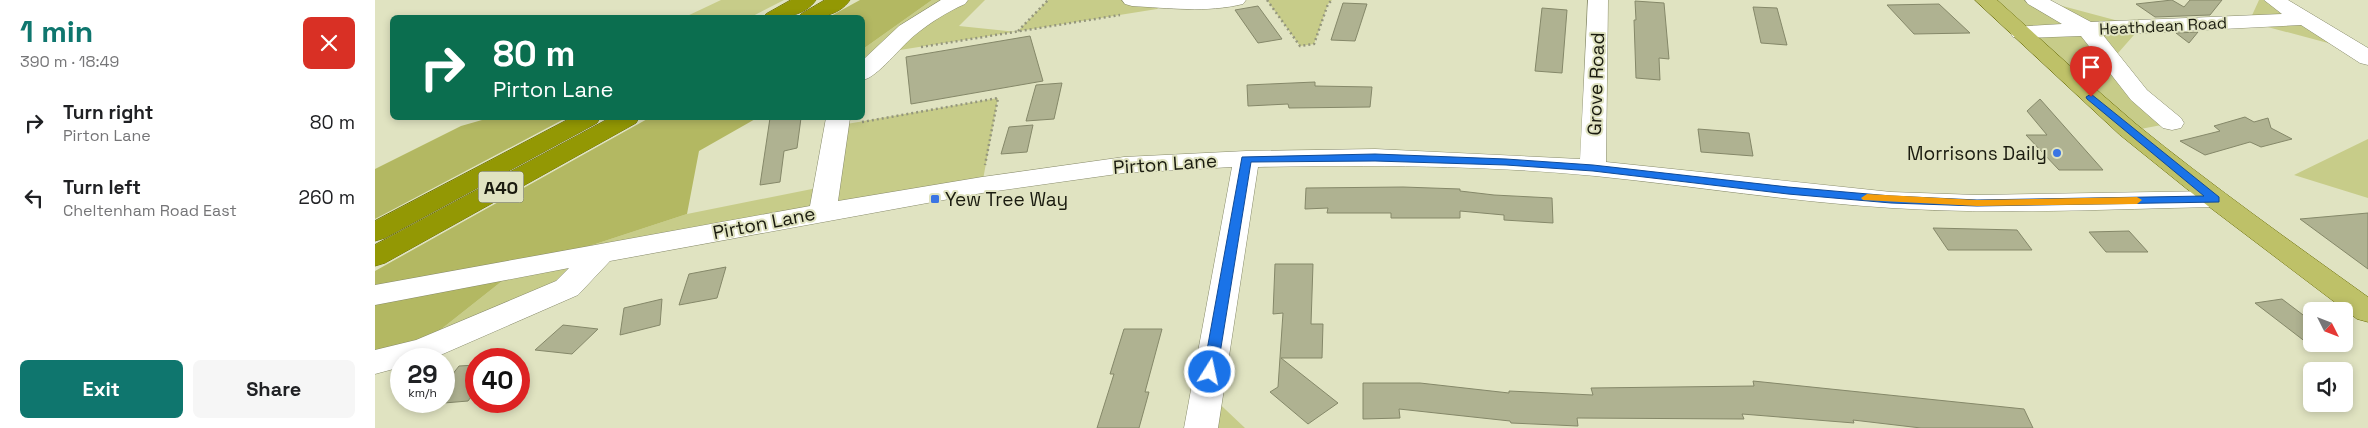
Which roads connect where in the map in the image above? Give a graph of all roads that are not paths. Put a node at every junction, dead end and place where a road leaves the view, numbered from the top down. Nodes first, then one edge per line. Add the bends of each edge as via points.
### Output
1 (806, 0) edge
2 (840, 0) edge
3 (958, 0) edge
4 (1132, 0) edge
5 (1236, 0) edge
6 (1598, 0) edge
7 (1985, 0) edge
8 (2035, 0) edge
9 (2274, 0) edge
10 (1164, 2) edge
11 (778, 15) edge
12 (813, 15) edge
13 (2304, 19) junction
14 (2087, 29) junction
15 (2021, 32) junction
16 (2368, 58) edge
17 (865, 72) edge
18 (584, 120) edge
19 (623, 120) edge
20 (837, 122) edge
21 (2172, 123) dead end
22 (1246, 159) junction
23 (1593, 168) junction
24 (2215, 199) junction
25 (823, 212) junction
26 (375, 232) edge
27 (600, 254) junction
28 (375, 257) edge
29 (375, 296) edge
30 (2367, 310) edge
31 (375, 362) edge
32 (1201, 428) edge

1 - 11 highway
2 - 12 highway
3 - 17 street via 932,13 881,53
4 - 10 street
5 - 10 street via 1196,4
6 - 23 street, Grove Road
7 - 15 main road
8 - 14 street
9 - 13 street
13 - 14 street, Heathdean Road
13 - 16 street
14 - 15 street, Heathdean Road
14 - 21 street via 2139,95
15 - 24 main road via 2091,97
18 - 26 highway, A40
19 - 28 highway, A40
20 - 25 street
22 - 23 street, Pirton Lane via 1385,158
22 - 25 street, Pirton Lane via 1124,165
22 - 32 street
23 - 24 street, Pirton Lane via 1891,200 1977,203
24 - 30 main road
25 - 27 street, Pirton Lane
27 - 29 street, Pirton Lane
27 - 31 street via 567,288 425,349

